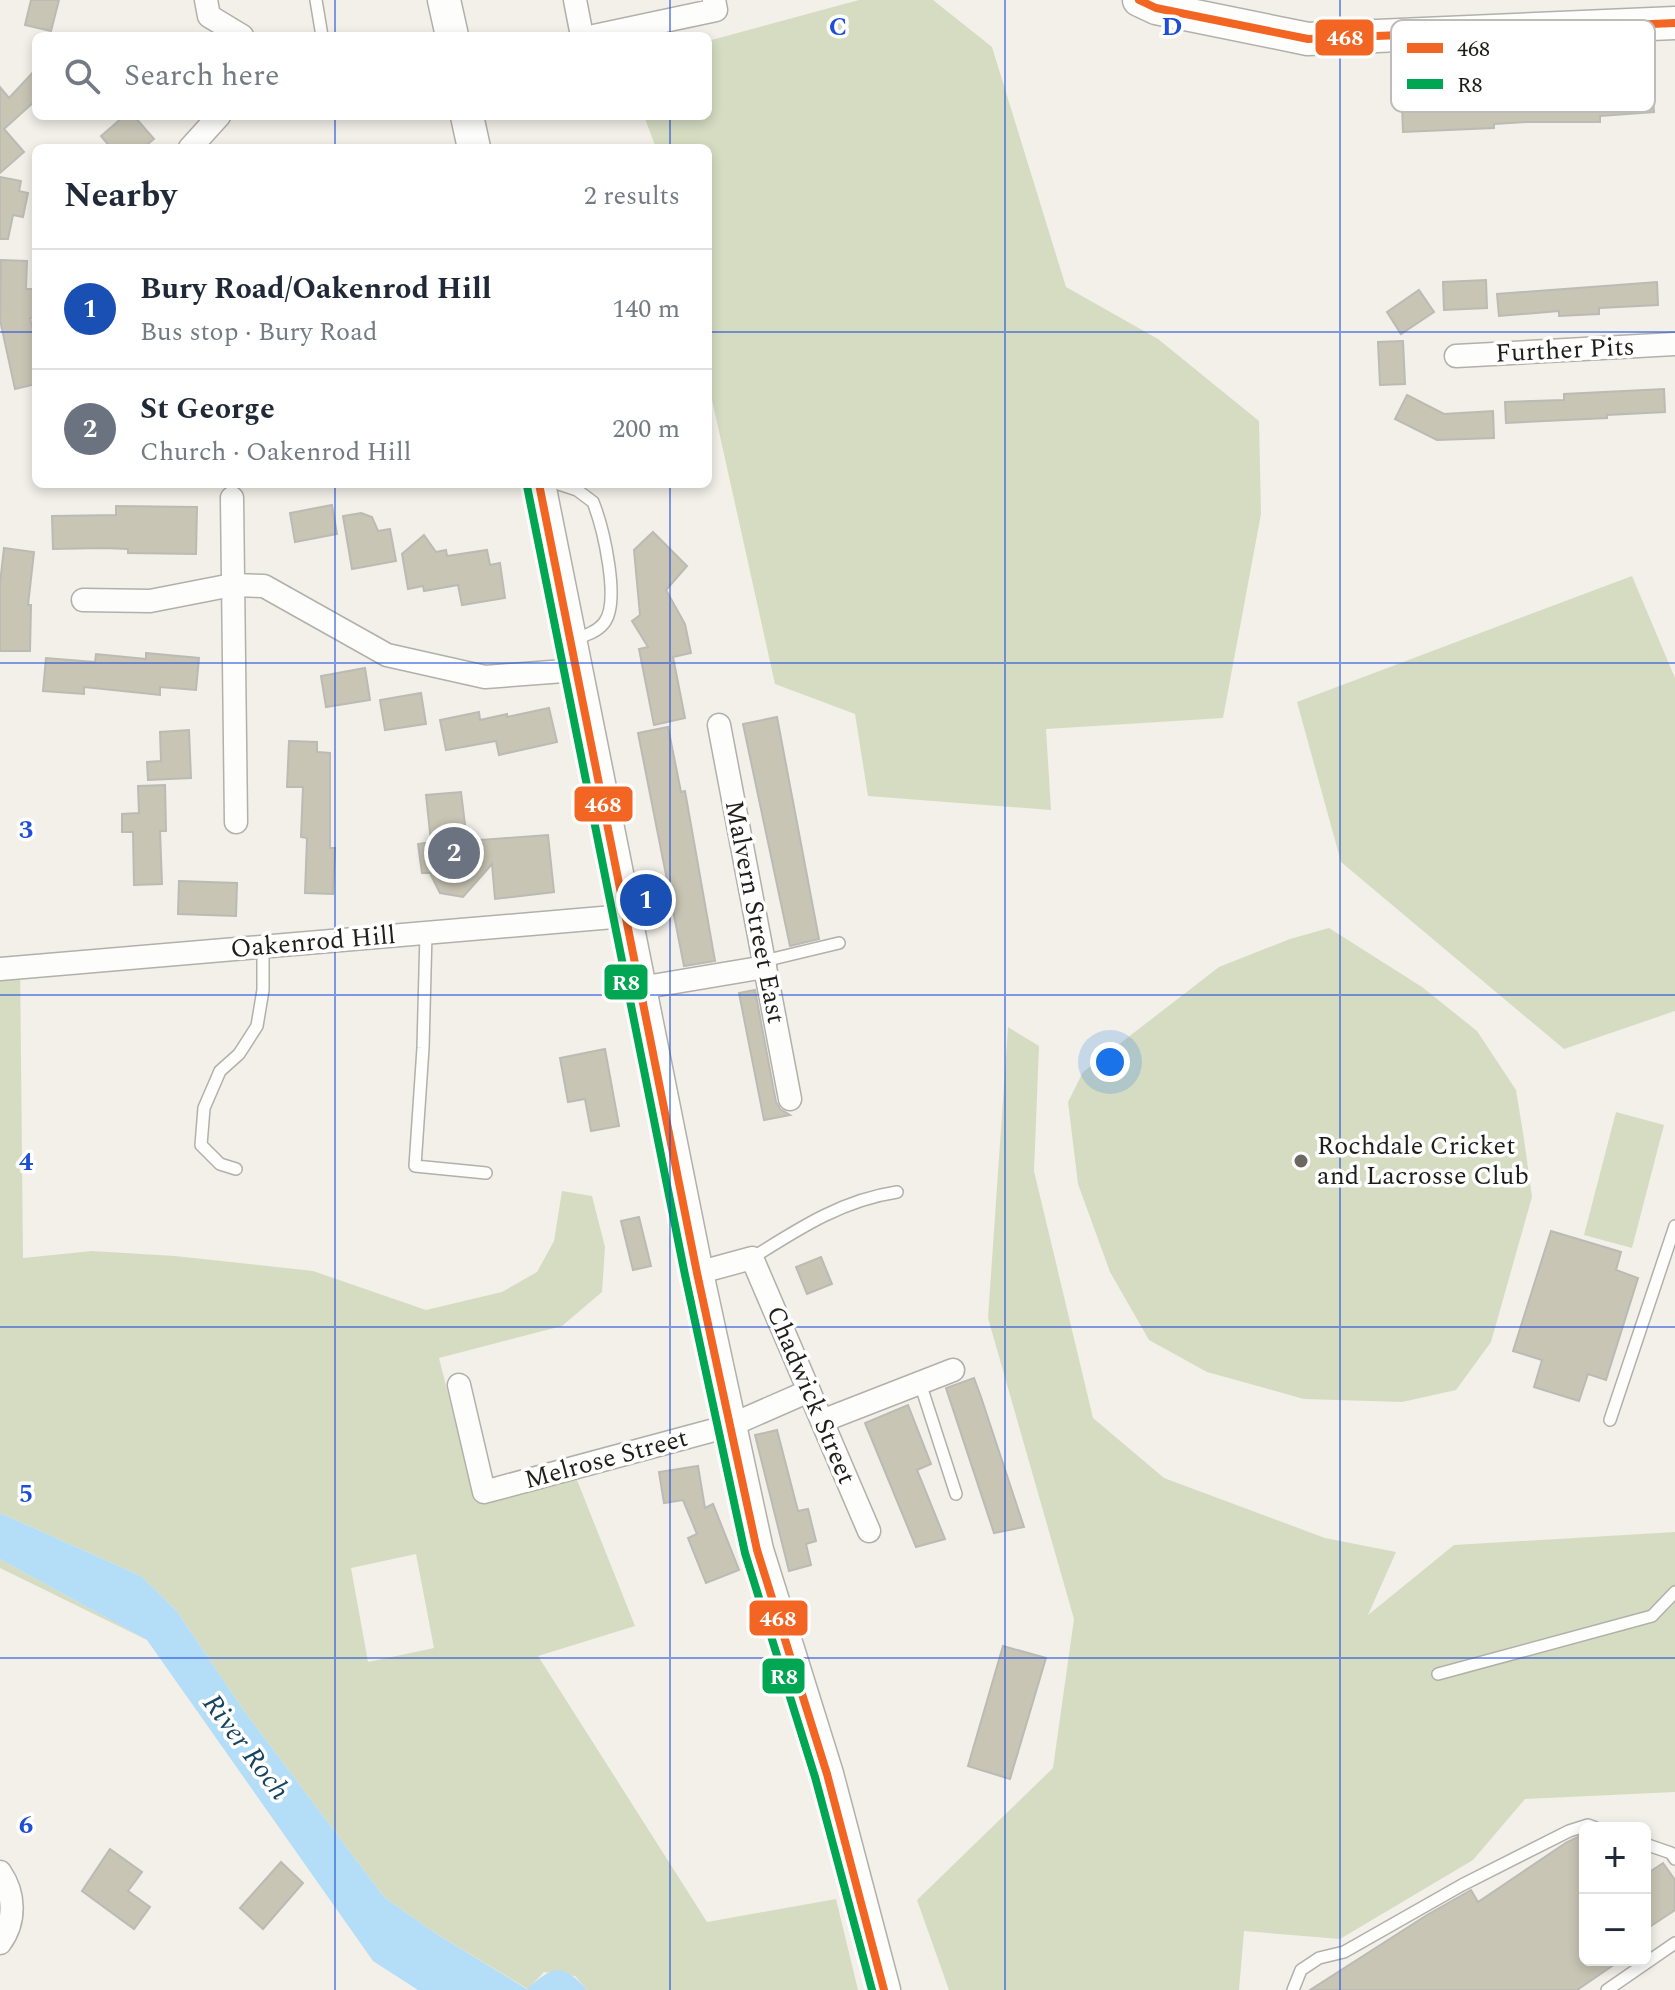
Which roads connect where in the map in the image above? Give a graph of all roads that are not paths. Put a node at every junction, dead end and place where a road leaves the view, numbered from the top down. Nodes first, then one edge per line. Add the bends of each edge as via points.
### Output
1 (316, 0) edge
2 (444, 0) edge
3 (575, 0) edge
4 (1139, 0) edge
5 (715, 5) edge
6 (208, 8) edge
7 (1675, 23) edge
8 (1655, 24) edge
9 (237, 32) edge
10 (321, 32) edge
11 (451, 32) edge
12 (581, 32) edge
13 (610, 32) edge
14 (1391, 35) edge
15 (216, 120) edge
16 (468, 120) edge
17 (196, 144) edge
18 (473, 144) edge
19 (1675, 344) edge
20 (1456, 356) dead end
21 (540, 488) edge
22 (571, 488) edge
23 (232, 498) dead end
24 (232, 585) junction
25 (83, 600) dead end
26 (574, 655) junction
27 (719, 725) dead end
28 (236, 822) dead end
29 (625, 916) junction
30 (426, 933) junction
31 (839, 943) dead end
32 (263, 947) junction
33 (765, 964) junction
34 (0, 969) edge
35 (640, 988) junction
36 (790, 1099) dead end
37 (236, 1169) dead end
38 (486, 1173) dead end
39 (897, 1192) dead end
40 (1675, 1226) edge
41 (752, 1258) junction
42 (697, 1273) junction
43 (953, 1370) dead end
44 (920, 1383) junction
45 (459, 1385) dead end
46 (809, 1391) junction
47 (1610, 1420) dead end
48 (822, 1421) junction
49 (729, 1426) junction
50 (956, 1494) dead end
51 (869, 1531) dead end
52 (1675, 1592) edge
53 (1438, 1674) dead end
54 (1579, 1828) edge
55 (1651, 1846) edge
56 (1675, 1859) edge
57 (0, 1872) edge
58 (0, 1943) edge
59 (1675, 1943) edge
60 (884, 1990) edge
61 (1293, 1990) edge
62 (1607, 1990) edge

1 - 10 lane
2 - 11 main road
3 - 12 street
4 - 14 main road via 1308,39
5 - 13 street
6 - 9 street
7 - 8 main road
15 - 17 street
16 - 18 main road
19 - 20 street, Further Pits
21 - 26 main road
22 - 26 lane via 593,502 612,600 608,618
23 - 24 street
24 - 25 street via 150,601
24 - 26 street via 264,586 387,655 485,677
24 - 28 street
26 - 29 main road
27 - 33 street, Malvern Street East
29 - 30 street, Oakenrod Hill
29 - 35 main road
30 - 32 street, Oakenrod Hill
30 - 38 lane via 415,1166
31 - 33 lane
32 - 34 street, Oakenrod Hill
32 - 37 lane via 257,1026 220,1071 204,1108 201,1145 220,1164
33 - 35 street
33 - 36 street, Malvern Street East
35 - 42 main road
39 - 41 lane via 819,1216
40 - 47 lane
41 - 42 street
41 - 46 street, Chadwick Street
42 - 49 main road
43 - 44 street
44 - 48 street
44 - 50 lane
45 - 49 street, Melrose Street via 484,1492
46 - 48 street, Chadwick Street
46 - 49 street, Melrose Street
48 - 51 street, Chadwick Street
49 - 60 main road via 757,1550 827,1774
52 - 53 lane via 1652,1616
54 - 61 lane via 1462,1885 1344,1952 1319,1958 1301,1970
55 - 56 lane
57 - 58 street via 21,1901
59 - 62 lane

